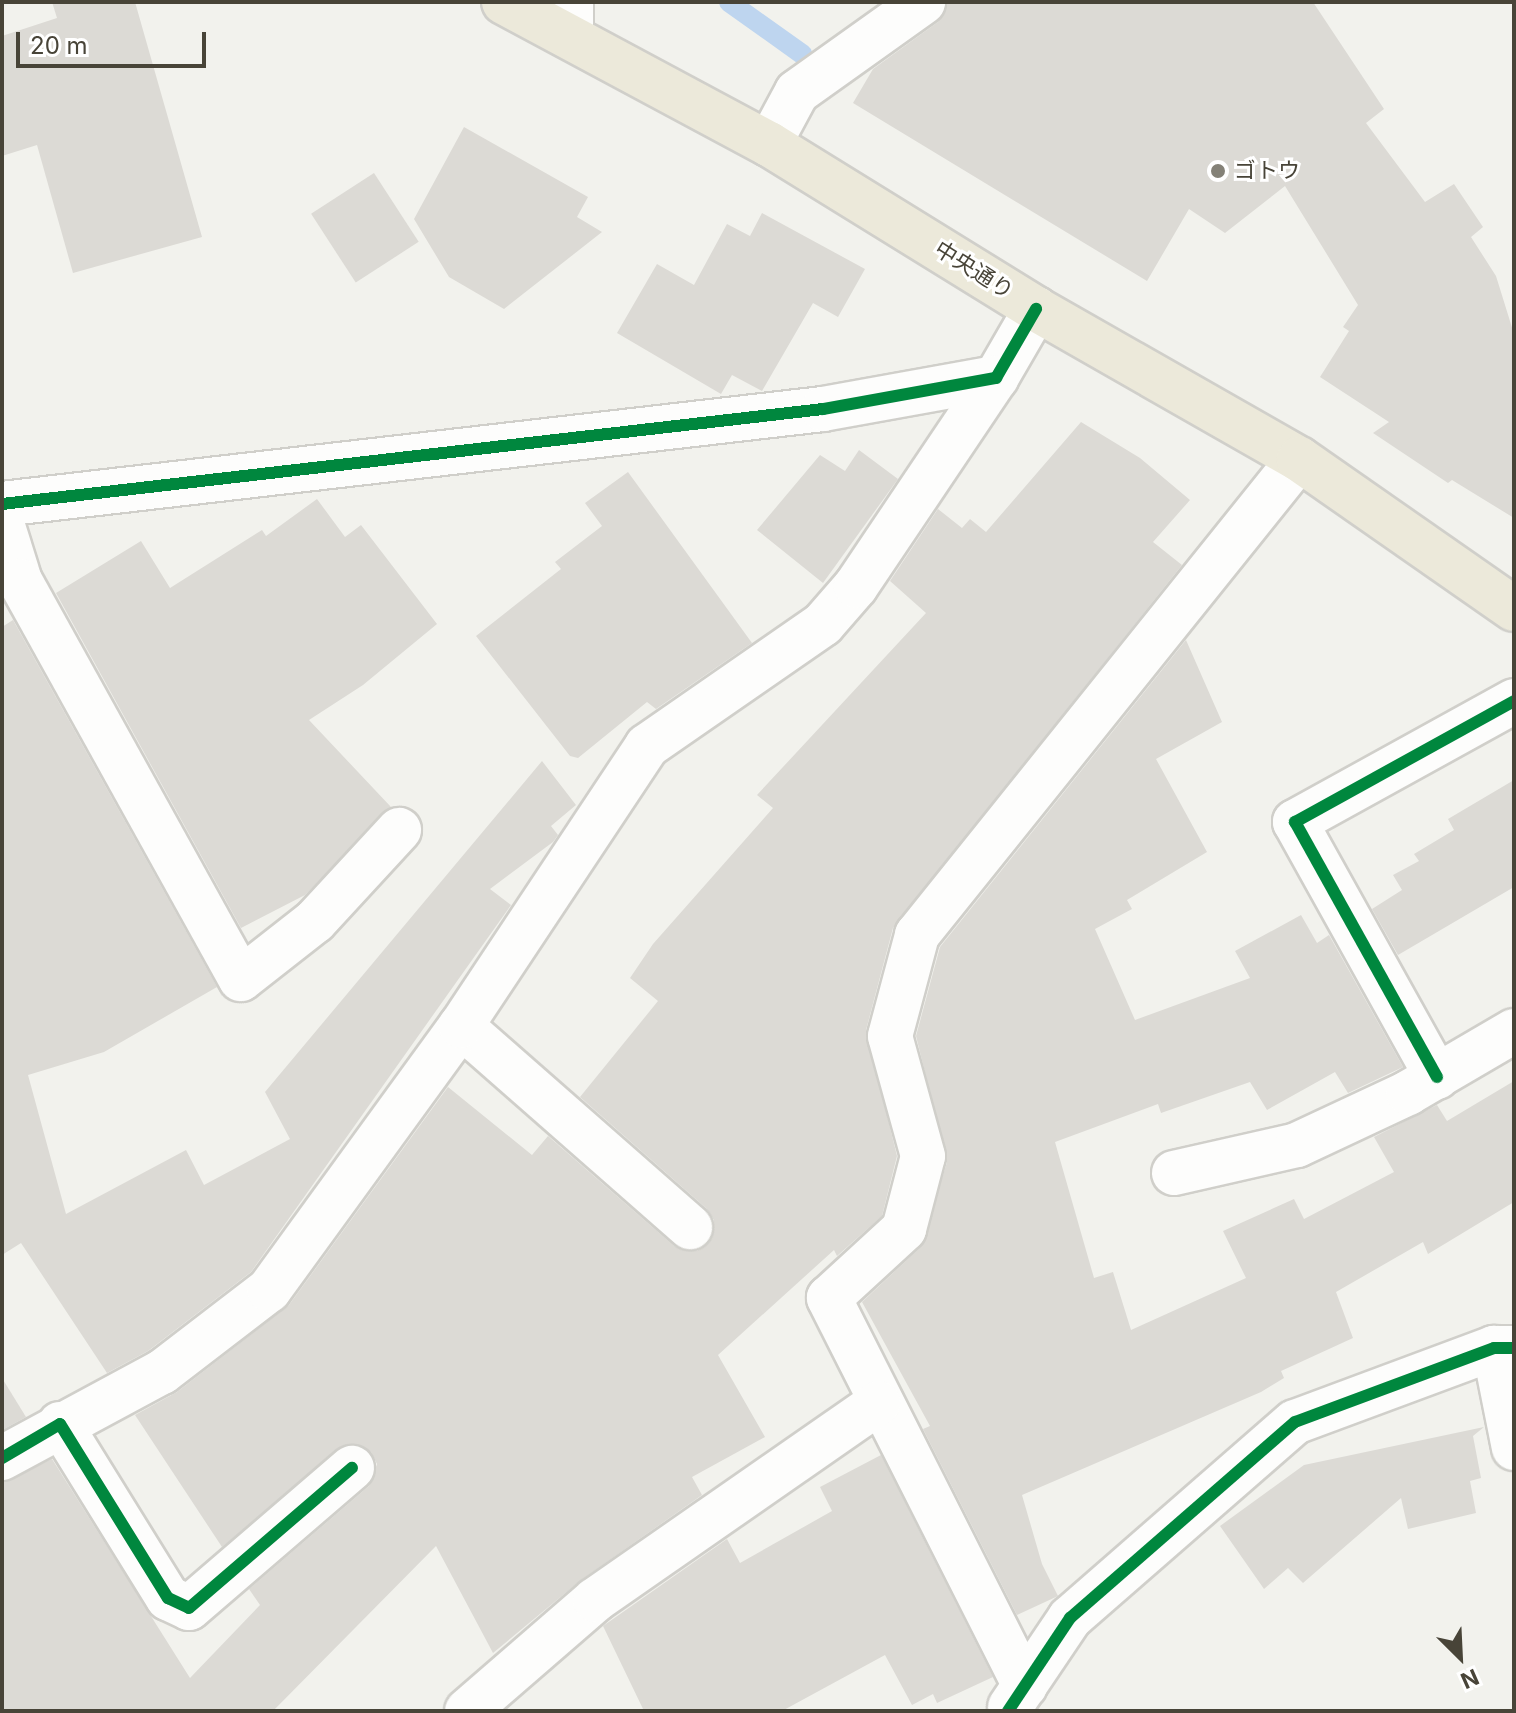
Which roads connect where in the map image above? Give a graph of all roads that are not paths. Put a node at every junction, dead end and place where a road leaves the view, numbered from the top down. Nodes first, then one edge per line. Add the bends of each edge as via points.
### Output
1 (504, 2) edge
2 (923, 2) edge
3 (571, 19) edge
4 (769, 144) junction
5 (1036, 309) junction
6 (996, 378) junction
7 (1299, 459) junction
8 (2, 504) edge
9 (2, 523) edge
10 (1514, 609) edge
11 (1514, 701) edge
12 (399, 830) dead end
13 (461, 1026) junction
14 (1514, 1031) edge
15 (1437, 1077) junction
16 (1174, 1173) dead end
17 (690, 1227) dead end
18 (1504, 1348) edge
19 (878, 1403) junction
20 (60, 1424) junction
21 (1514, 1448) edge
22 (2, 1458) edge
23 (352, 1468) dead end
24 (1016, 1698) edge
25 (467, 1711) edge

1 - 3 highway, 中央通り
2 - 4 street via 797,92
3 - 4 highway, 中央通り
4 - 5 highway, 中央通り
5 - 6 street
5 - 7 highway, 中央通り
6 - 8 street via 823,409
6 - 13 street via 891,536 823,624 647,746
7 - 10 highway, 中央通り
7 - 19 street via 917,935 890,1036 923,1156 904,1229 829,1298
9 - 12 street via 20,581 241,979 315,921
11 - 15 street via 1295,822
13 - 17 street
13 - 20 street via 269,1290 162,1372
14 - 15 street
15 - 16 street via 1297,1145
18 - 21 street
18 - 24 street via 1295,1422 1070,1618
19 - 24 street
19 - 25 street via 595,1600
20 - 22 street
20 - 23 street via 168,1598 189,1608

